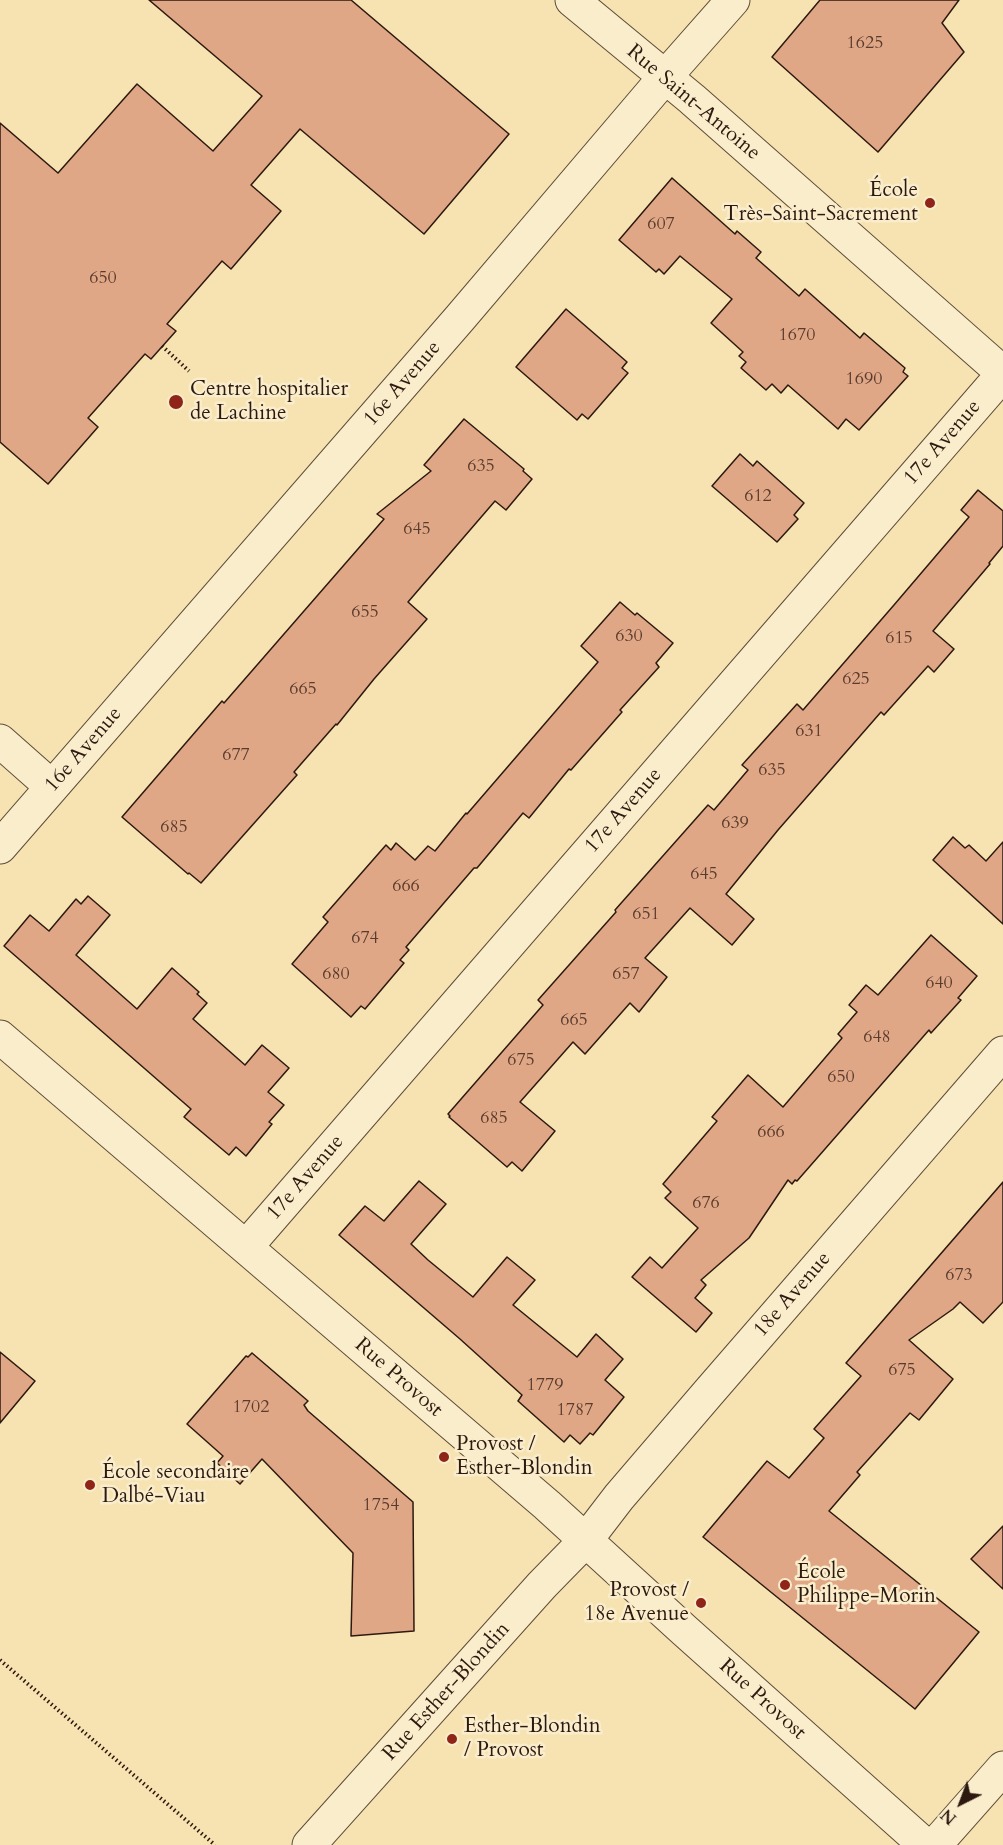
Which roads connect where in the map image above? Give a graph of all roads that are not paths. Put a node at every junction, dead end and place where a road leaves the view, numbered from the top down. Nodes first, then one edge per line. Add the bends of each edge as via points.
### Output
1 (572, 0) edge
2 (733, 0) edge
3 (665, 77) junction
4 (1003, 374) edge
5 (0, 741) edge
6 (52, 787) junction
7 (0, 847) edge
8 (0, 1036) edge
9 (1003, 1053) edge
10 (246, 1247) junction
11 (586, 1540) junction
12 (1003, 1768) edge
13 (309, 1845) edge
14 (925, 1845) edge
15 (935, 1845) edge

1 - 3 street, Rue Saint-Antoine
2 - 3 street, 16e Avenue
3 - 4 street, Rue Saint-Antoine
3 - 6 street, 16e Avenue
4 - 10 street, 17e Avenue
5 - 6 street
6 - 7 street, 16e Avenue
8 - 10 street, Rue Provost
9 - 11 street, 18e Avenue
10 - 11 street, Rue Provost
11 - 13 street, Rue Esther-Blondin
11 - 14 street, Rue Provost
12 - 15 street

